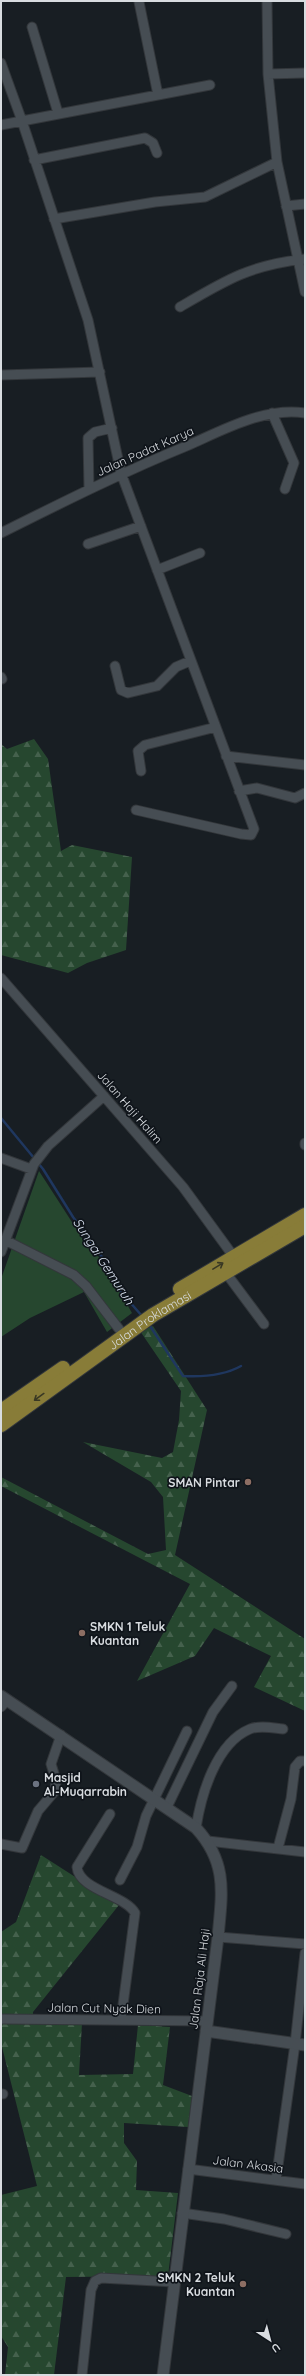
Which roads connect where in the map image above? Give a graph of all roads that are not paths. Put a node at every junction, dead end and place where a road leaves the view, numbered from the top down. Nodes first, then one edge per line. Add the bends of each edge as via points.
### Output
1 (267, 1) edge
2 (139, 2) dead end
3 (32, 27) dead end
4 (1, 63) edge
5 (305, 73) edge
6 (268, 74) junction
7 (210, 85) dead end
8 (158, 95) junction
9 (58, 113) junction
10 (22, 121) junction
11 (1, 125) edge
12 (157, 153) dead end
13 (34, 160) junction
14 (277, 162) junction
15 (305, 204) edge
16 (286, 206) junction
17 (54, 219) junction
18 (302, 260) edge
19 (305, 292) edge
20 (180, 307) dead end
21 (100, 372) junction
22 (1, 375) edge
23 (272, 413) junction
24 (305, 413) edge
25 (112, 428) junction
26 (121, 473) junction
27 (89, 489) junction
28 (285, 489) dead end
29 (141, 526) junction
30 (1, 533) edge
31 (88, 544) dead end
32 (200, 553) dead end
33 (157, 570) junction
34 (190, 661) junction
35 (115, 666) dead end
36 (216, 727) junction
37 (226, 756) junction
38 (305, 765) edge
39 (141, 771) dead end
40 (239, 791) junction
41 (305, 793) edge
42 (136, 810) dead end
43 (1, 978) edge
44 (104, 1096) junction
45 (1, 1158) edge
46 (35, 1163) junction
47 (305, 1215) edge
48 (305, 1226) edge
49 (5, 1240) junction
50 (1, 1252) edge
51 (234, 1257) junction
52 (226, 1273) junction
53 (184, 1292) junction
54 (264, 1324) dead end
55 (121, 1333) junction
56 (1, 1411) edge
57 (1, 1425) edge
58 (232, 1686) dead end
59 (3, 1701) edge
60 (283, 1729) dead end
61 (187, 1731) dead end
62 (61, 1735) junction
63 (305, 1760) edge
64 (155, 1799) junction
65 (167, 1807) junction
66 (110, 1814) dead end
67 (196, 1828) junction
68 (208, 1841) junction
69 (1, 1844) edge
70 (278, 1848) junction
71 (305, 1852) edge
72 (120, 1880) dead end
73 (218, 1937) junction
74 (305, 1944) edge
75 (305, 1953) edge
76 (1, 2019) edge
77 (122, 2020) junction
78 (206, 2026) junction
79 (300, 2044) edge
80 (188, 2169) junction
81 (276, 2180) junction
82 (305, 2184) edge
83 (182, 2213) junction
84 (286, 2234) dead end
85 (174, 2282) junction
86 (82, 2375) edge
87 (163, 2375) edge

1 - 6 street
2 - 8 street
3 - 9 street
4 - 10 street
5 - 6 street
6 - 14 street
7 - 8 street
8 - 9 street
9 - 10 street
10 - 11 street
10 - 13 street
12 - 13 street via 153,143 145,138
13 - 17 street
14 - 16 street
14 - 17 street via 205,197 155,202
15 - 16 street
16 - 18 street
17 - 21 street via 88,320
18 - 19 street
18 - 20 street via 281,261 252,269 211,287
21 - 22 street
21 - 25 street
23 - 24 street, Jalan Padat Karya
23 - 26 street, Jalan Padat Karya via 235,425
23 - 28 street via 294,463
25 - 26 street
25 - 27 street via 95,432 88,438
26 - 27 street, Jalan Padat Karya
26 - 29 street
27 - 30 street, Jalan Padat Karya
29 - 31 street
29 - 33 street
32 - 33 street
33 - 34 street
34 - 35 street via 176,667 157,686 128,693 121,690
34 - 36 street
36 - 37 street
36 - 39 street via 145,745 138,751
37 - 38 street
37 - 40 street
40 - 41 street via 257,788 295,798
40 - 42 street via 254,829 248,835
43 - 44 street, Jalan Haji Halim
44 - 46 street
44 - 51 street, Jalan Haji Halim via 183,1188
45 - 46 street
46 - 49 street
47 - 51 highway, Jalan Proklamasi
48 - 52 highway, Jalan Proklamasi
49 - 50 street
49 - 55 street via 74,1275 86,1286
53 -> 51 highway, Jalan Proklamasi
52 - 53 highway, Jalan Proklamasi
52 - 54 street
53 - 55 highway, Jalan Proklamasi
55 - 56 highway, Jalan Proklamasi
55 -> 57 highway, Jalan Proklamasi
58 - 65 street via 213,1712
59 - 62 street, Jalan Raja Ali Haji
60 - 67 street via 260,1727 251,1729 233,1740 202,1794
61 - 64 street
62 - 64 street, Jalan Raja Ali Haji
62 - 69 street via 51,1764 56,1780 55,1791 38,1811 22,1848
63 - 70 street via 294,1767 291,1799
64 - 65 street, Jalan Raja Ali Haji
64 - 72 street via 141,1827 137,1847
65 - 67 street, Jalan Raja Ali Haji
66 - 77 street via 77,1867 78,1873 85,1880 128,1904 135,1913
67 - 68 street, Jalan Raja Ali Haji
68 - 70 street
68 - 73 street, Jalan Raja Ali Haji via 220,1868 222,1895
70 - 71 street
73 - 74 street
73 - 78 street, Jalan Raja Ali Haji
75 - 79 street
76 - 77 street, Jalan Cut Nyak Dien
77 - 78 street, Jalan Cut Nyak Dien
78 - 79 street
78 - 80 street, Jalan Raja Ali Haji
79 - 81 street
80 - 81 street, Jalan Akasia
80 - 83 street, Jalan Raja Ali Haji
81 - 82 street, Jalan Akasia
83 - 84 street via 224,2219
83 - 85 street, Jalan Raja Ali Haji
85 - 86 street via 101,2278 95,2281 91,2290
85 - 87 street, Jalan Raja Ali Haji

